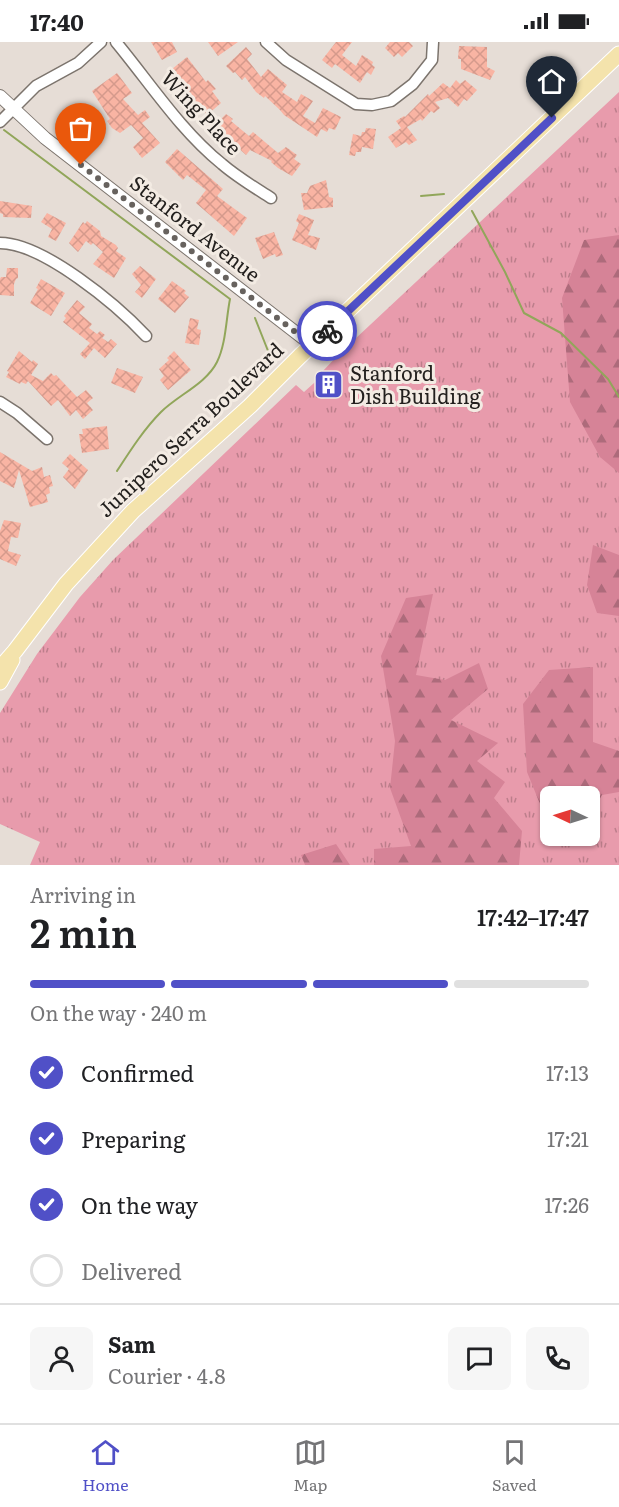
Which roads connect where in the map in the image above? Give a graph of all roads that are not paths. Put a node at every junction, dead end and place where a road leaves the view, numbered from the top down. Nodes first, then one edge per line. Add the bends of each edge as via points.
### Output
1 (101, 42) edge
2 (116, 42) edge
3 (266, 42) edge
4 (433, 42) edge
5 (619, 54) edge
6 (0, 96) edge
7 (12, 108) junction
8 (0, 122) edge
9 (270, 198) dead end
10 (0, 243) edge
11 (146, 336) dead end
12 (312, 345) junction
13 (0, 402) edge
14 (47, 439) dead end
15 (15, 651) junction
16 (0, 668) edge
17 (0, 682) edge

1 - 7 street via 78,63 36,86
2 - 9 street, Wing Place via 196,139 220,163
3 - 4 street via 286,60 356,104 372,105 391,101 412,84 432,60
5 - 12 main road, Junipero Serra Boulevard
6 - 7 street, Stanford Avenue
7 - 8 street
7 - 12 street, Stanford Avenue via 45,138
10 - 11 street via 50,260 104,297
12 - 15 main road, Junipero Serra Boulevard via 133,511 66,584
13 - 14 street
15 - 16 main road, Junipero Serra Boulevard
15 - 17 main road, Junipero Serra Boulevard

